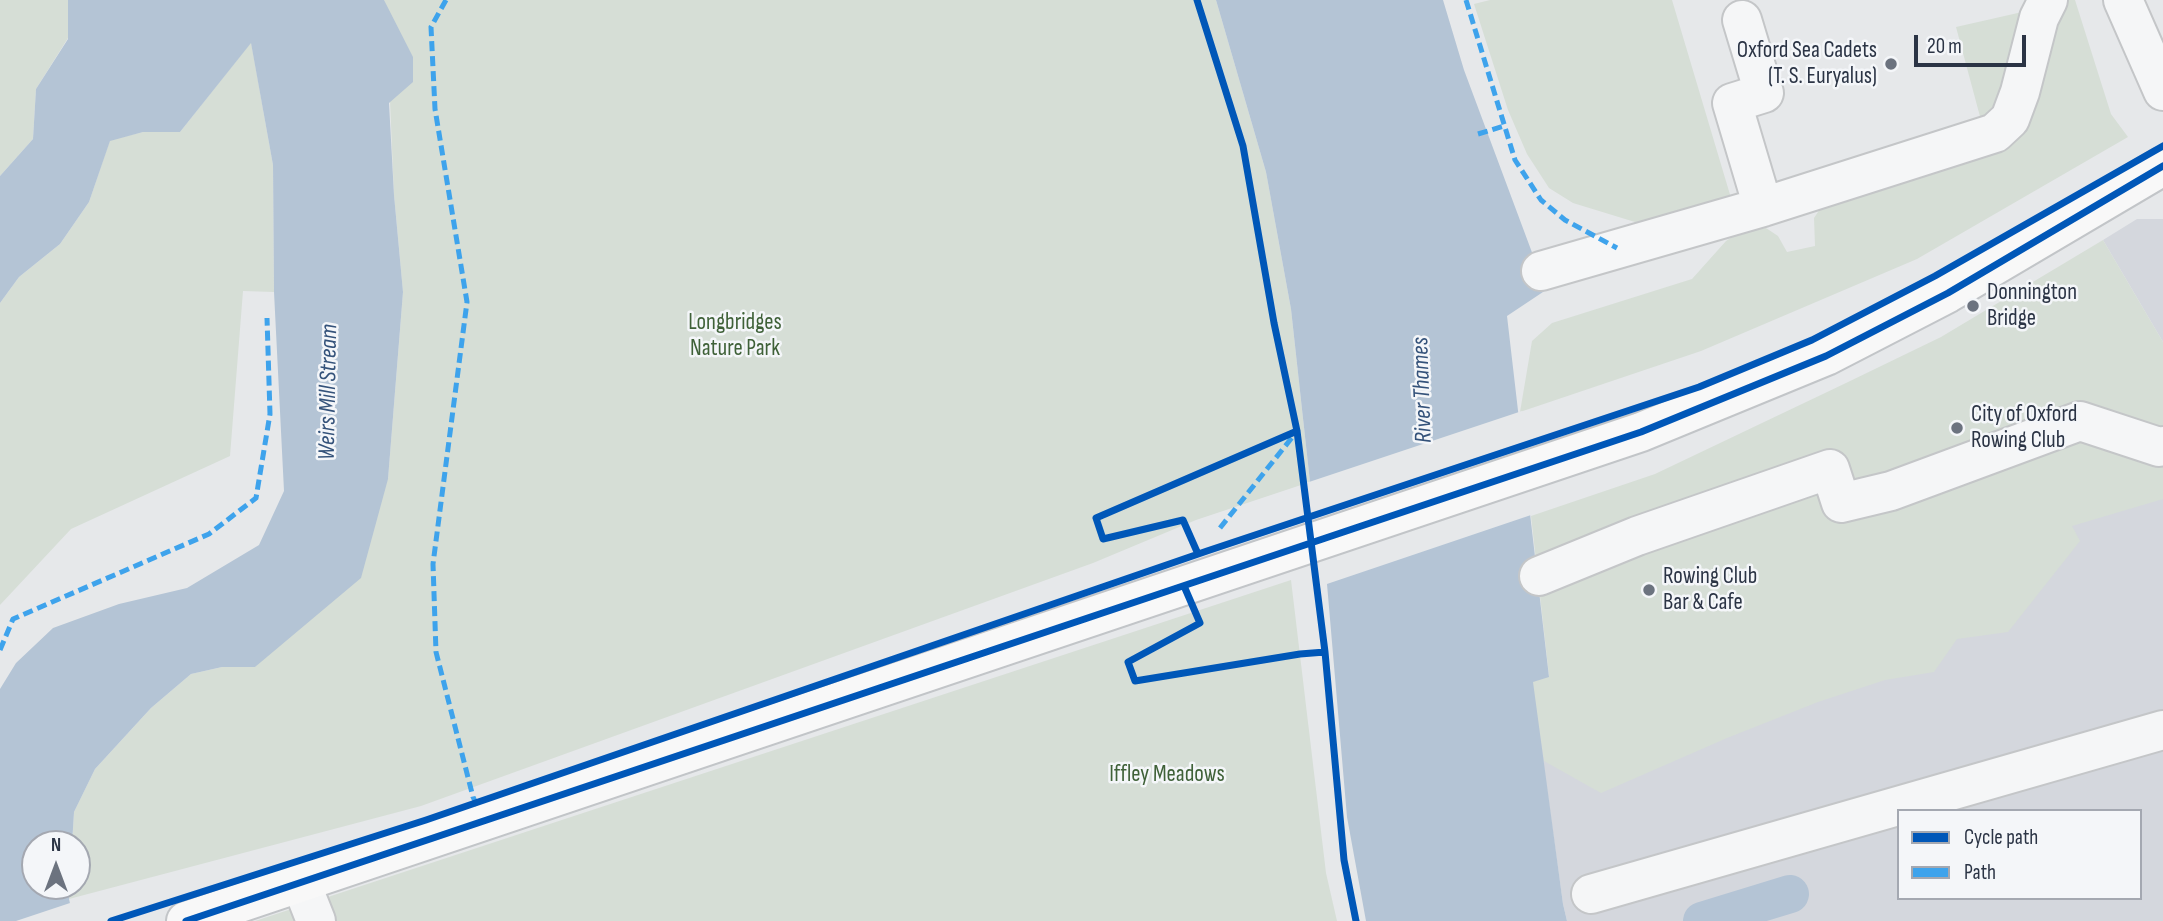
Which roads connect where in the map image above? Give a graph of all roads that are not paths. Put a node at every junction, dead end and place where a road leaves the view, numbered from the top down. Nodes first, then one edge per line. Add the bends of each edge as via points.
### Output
1 (2049, 0) edge
2 (2123, 0) edge
3 (1742, 20) dead end
4 (2163, 91) edge
5 (2163, 166) edge
6 (1749, 210) junction
7 (1541, 271) dead end
8 (2163, 446) edge
9 (1539, 576) dead end
10 (2163, 730) edge
11 (301, 883) junction
12 (1591, 894) dead end
13 (186, 921) edge
14 (316, 921) edge

1 - 6 street via 2039,18 2010,119 1995,133
2 - 4 street
3 - 6 street via 1764,93 1732,103
5 - 11 main road via 1948,293 1826,356 1641,432
6 - 7 street
8 - 9 street via 2080,421 1891,491 1841,503 1830,469 1637,536
10 - 12 street
11 - 13 main road
11 - 14 street

